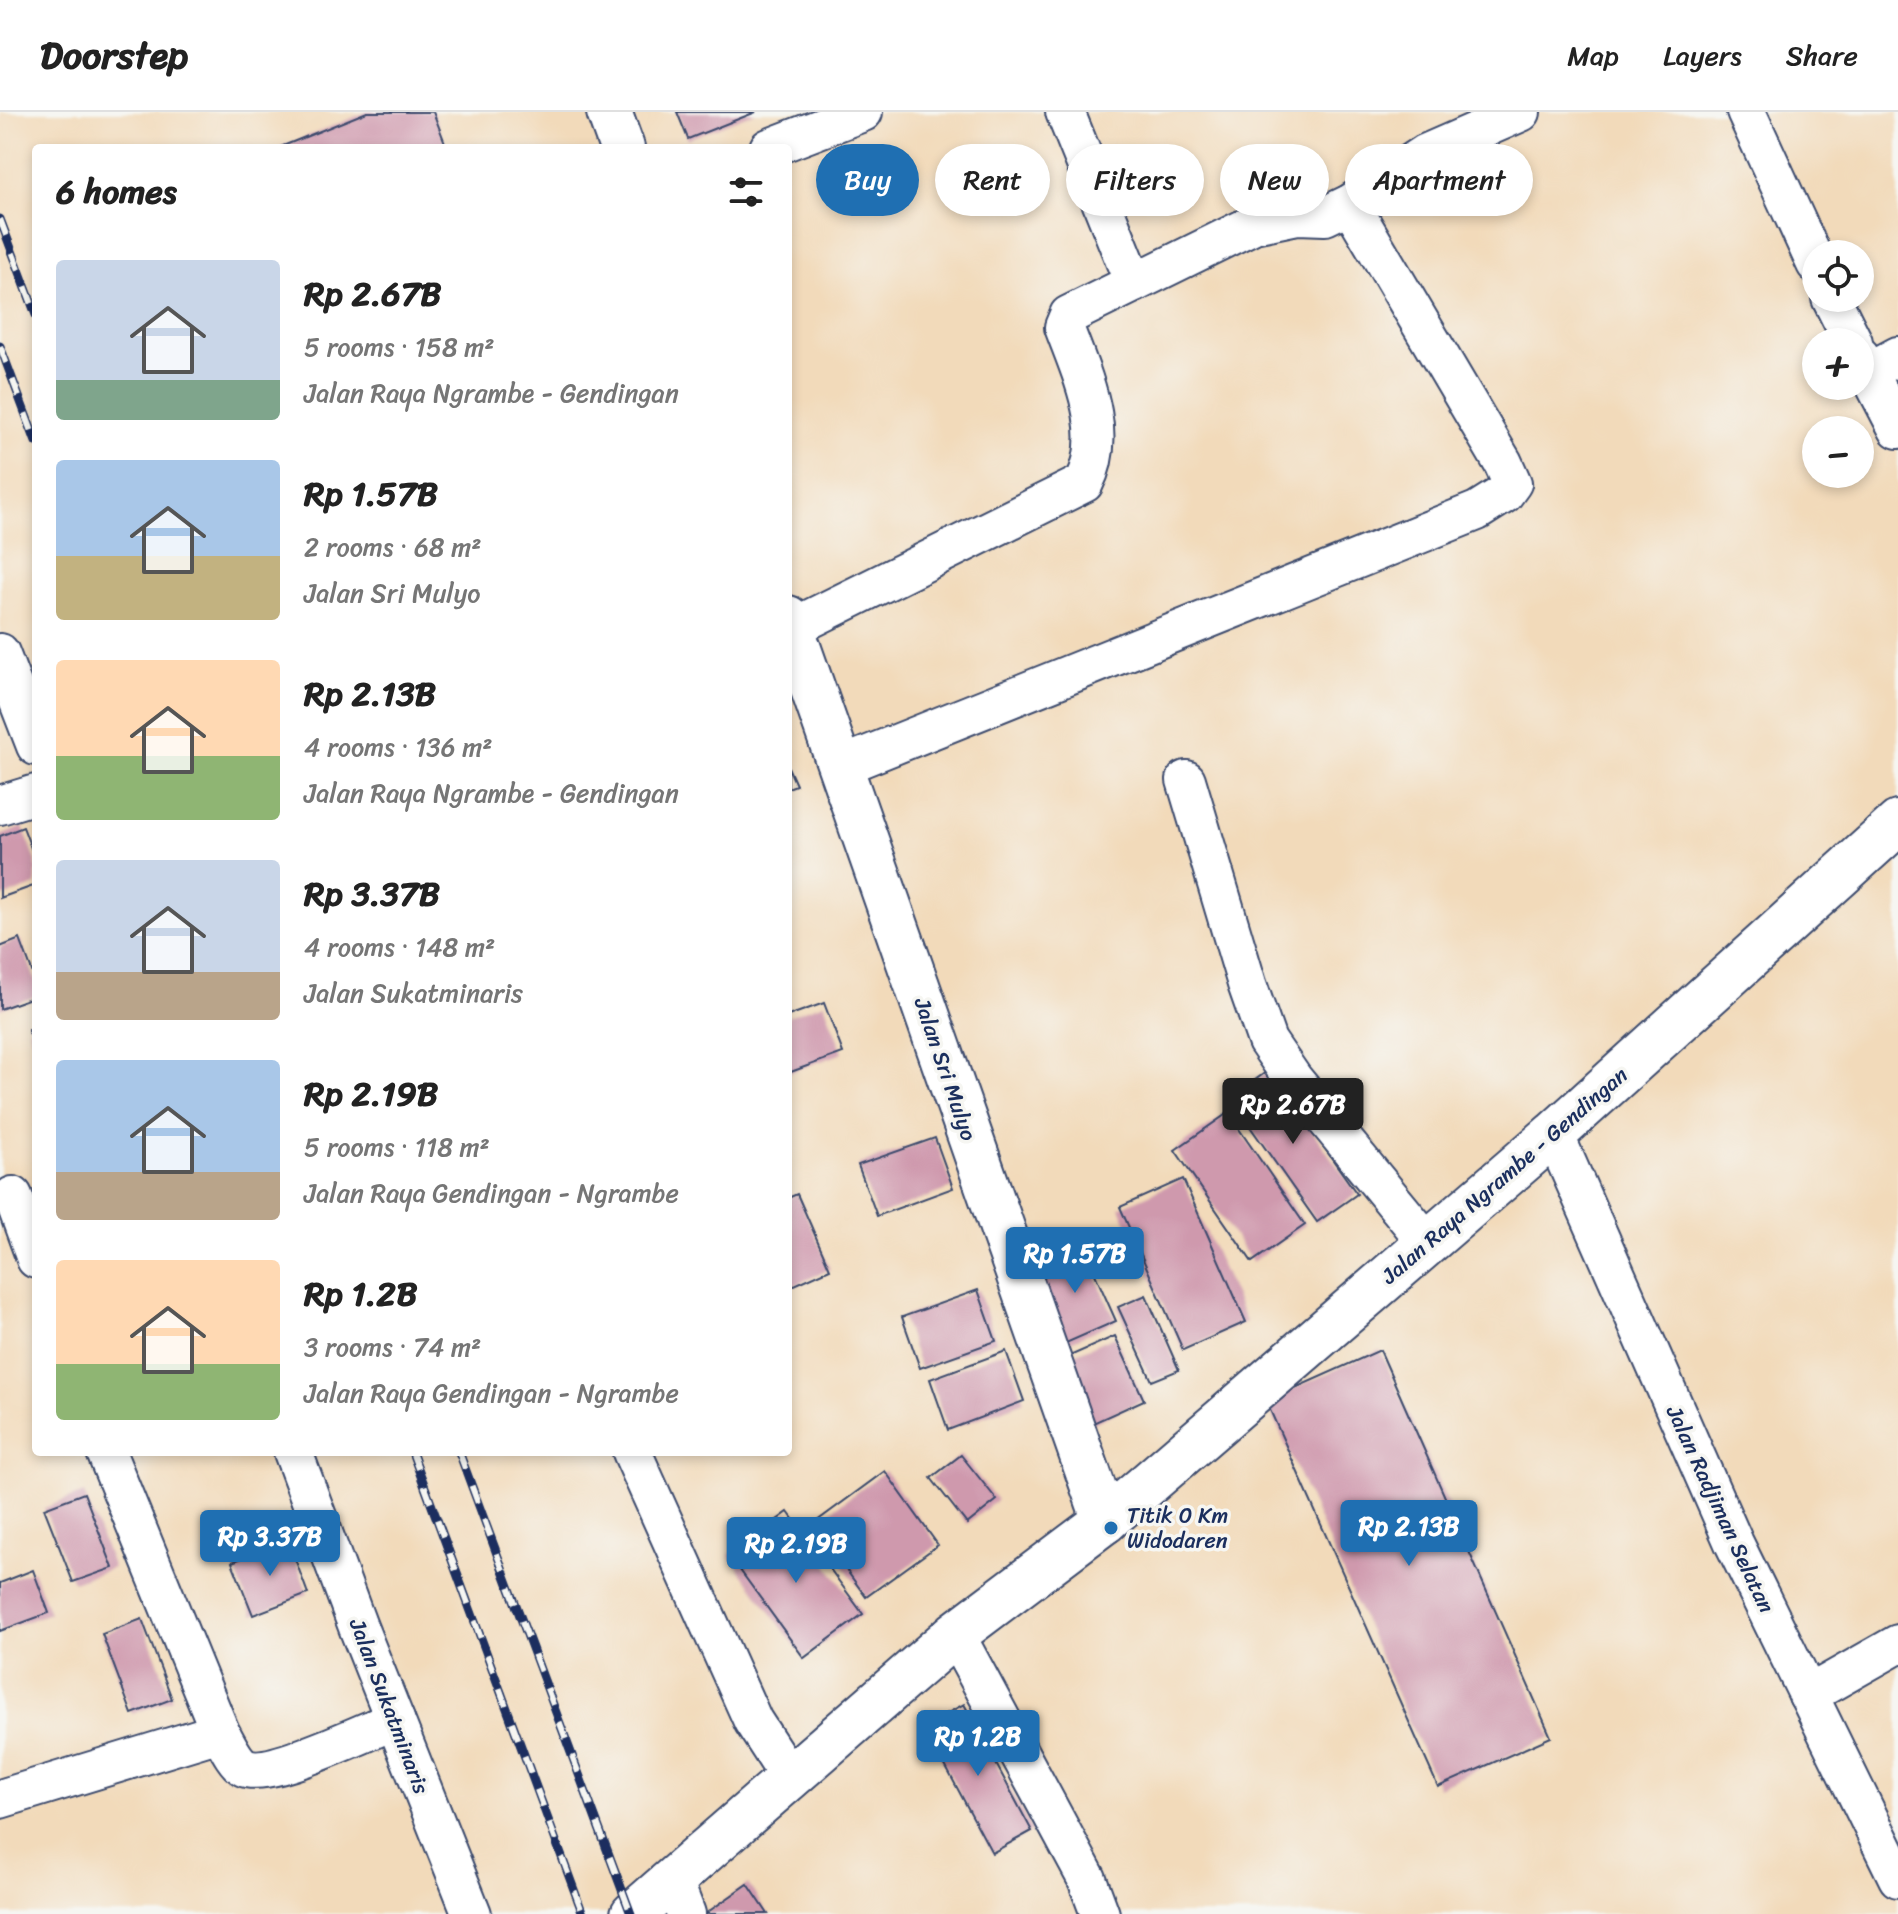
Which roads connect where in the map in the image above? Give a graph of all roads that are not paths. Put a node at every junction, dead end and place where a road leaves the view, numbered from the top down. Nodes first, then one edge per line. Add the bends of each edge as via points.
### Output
1 (609, 112) edge
2 (863, 112) edge
3 (1065, 112) edge
4 (1521, 112) edge
5 (1746, 112) edge
6 (621, 144) edge
7 (779, 144) edge
8 (1448, 144) edge
9 (1345, 206) edge
10 (1357, 216) edge
11 (1805, 240) edge
12 (1134, 283) junction
13 (1874, 366) edge
14 (1898, 429) edge
15 (792, 622) edge
16 (792, 629) edge
17 (0, 653) edge
18 (32, 736) edge
19 (839, 767) junction
20 (1186, 780) dead end
21 (32, 795) edge
22 (0, 805) edge
23 (1898, 823) edge
24 (1554, 1134) junction
25 (16, 1195) edge
26 (1427, 1242) junction
27 (32, 1246) edge
28 (108, 1456) edge
29 (295, 1456) edge
30 (634, 1456) edge
31 (1105, 1521) junction
32 (955, 1634) junction
33 (1898, 1644) edge
34 (1808, 1695) junction
35 (395, 1720) junction
36 (220, 1732) junction
37 (790, 1778) junction
38 (0, 1799) edge
39 (1898, 1878) edge
40 (680, 1897) edge
41 (472, 1914) edge
42 (633, 1914) edge
43 (1100, 1914) edge

1 - 6 main road
2 - 7 street
3 - 12 street
4 - 8 street
5 - 11 street
9 - 12 street via 1325,216 1298,215 1254,224
10 - 19 street via 1503,463 1512,483 1504,494 1477,511
12 - 15 street via 1069,315 1064,327 1095,432 1093,467 1084,483
13 - 14 street
16 - 19 main road, Jalan Sri Mulyo
17 - 18 street
19 - 31 main road, Jalan Sri Mulyo
20 - 26 street via 1267,1041
21 - 22 street
23 - 24 main road, Jalan Raya Ngrambe - Gendingan
24 - 26 main road, Jalan Raya Ngrambe - Gendingan
24 - 34 street, Jalan Radjiman Selatan via 1734,1543
25 - 27 street
26 - 31 main road, Jalan Raya Ngrambe - Gendingan
28 - 36 street
29 - 35 street, Jalan Sukatminaris
30 - 37 street via 753,1721
31 - 32 main road, Jalan Raya Ngrambe - Gendingan
32 - 37 main road, Jalan Raya Ngrambe - Gendingan
32 - 43 street via 1087,1879
33 - 34 street
34 - 39 street, Jalan Radjiman Selatan
35 - 36 street via 276,1767 254,1770 240,1765
35 - 41 street, Jalan Sukatminaris
36 - 38 street
37 - 40 main road, Jalan Raya Ngrambe - Gendingan
40 - 42 main road, Jalan Raya Ngrambe - Gendingan

